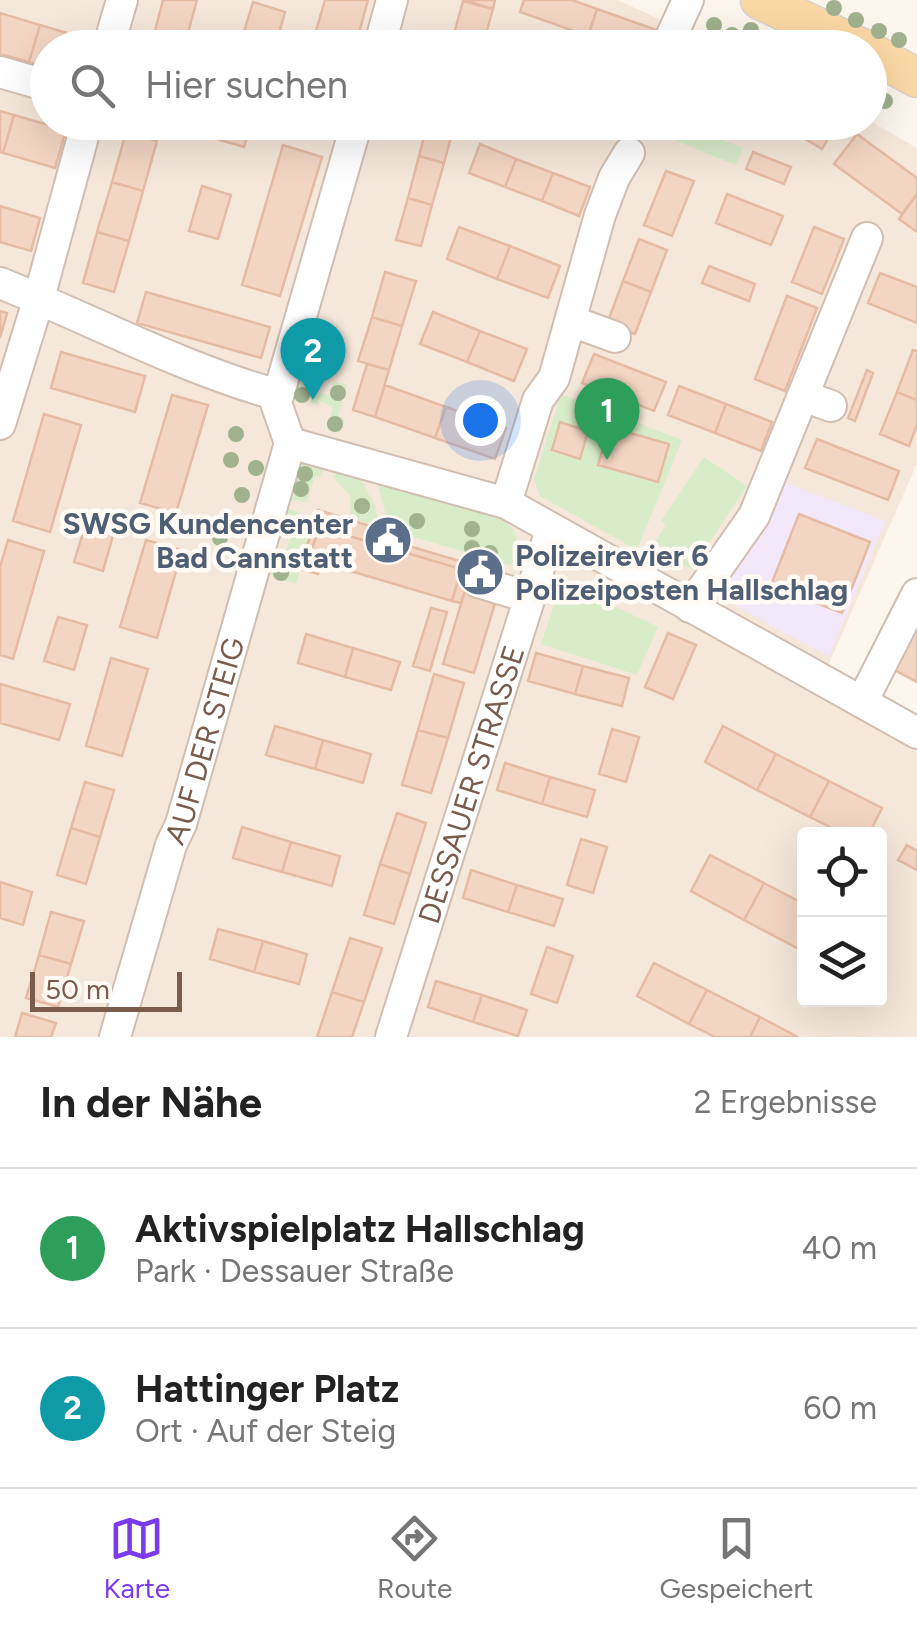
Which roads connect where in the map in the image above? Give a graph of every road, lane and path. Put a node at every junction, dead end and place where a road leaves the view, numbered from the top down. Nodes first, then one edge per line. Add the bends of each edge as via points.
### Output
1 (392, 0) edge
2 (688, 0) edge
3 (760, 0) edge
4 (114, 2) edge
5 (110, 30) edge
6 (384, 30) edge
7 (674, 30) edge
8 (824, 30) edge
9 (887, 61) edge
10 (0, 72) edge
11 (917, 78) edge
12 (30, 81) edge
13 (81, 140) edge
14 (352, 140) edge
15 (629, 152) dead end
16 (867, 238) dead end
17 (0, 282) edge
18 (39, 298) junction
19 (571, 320) junction
20 (615, 338) dead end
21 (278, 395) junction
22 (0, 424) edge
23 (290, 443) junction
24 (506, 504) junction
25 (551, 530) junction
26 (478, 582) dead end
27 (917, 594) edge
28 (528, 597) junction
29 (690, 606) junction
30 (862, 702) junction
31 (917, 732) edge
32 (115, 1037) edge
33 (391, 1037) edge

1 - 6 street
2 - 7 street
3 - 8 main road
4 - 5 street
9 - 11 main road
10 - 12 street
13 - 18 street
14 - 21 street
15 - 19 street via 600,215
16 - 29 street via 817,401 754,516
17 - 18 street
18 - 21 street via 163,355
18 - 22 street
19 - 20 street
19 - 24 street
21 - 23 street
23 - 24 street
23 - 32 street, AUF DER STEIG
24 - 25 street
25 - 28 street, DESSAUER STRASSE
25 - 29 street
26 - 28 street
27 - 30 street
28 - 33 street, DESSAUER STRASSE
29 - 30 street
30 - 31 street

